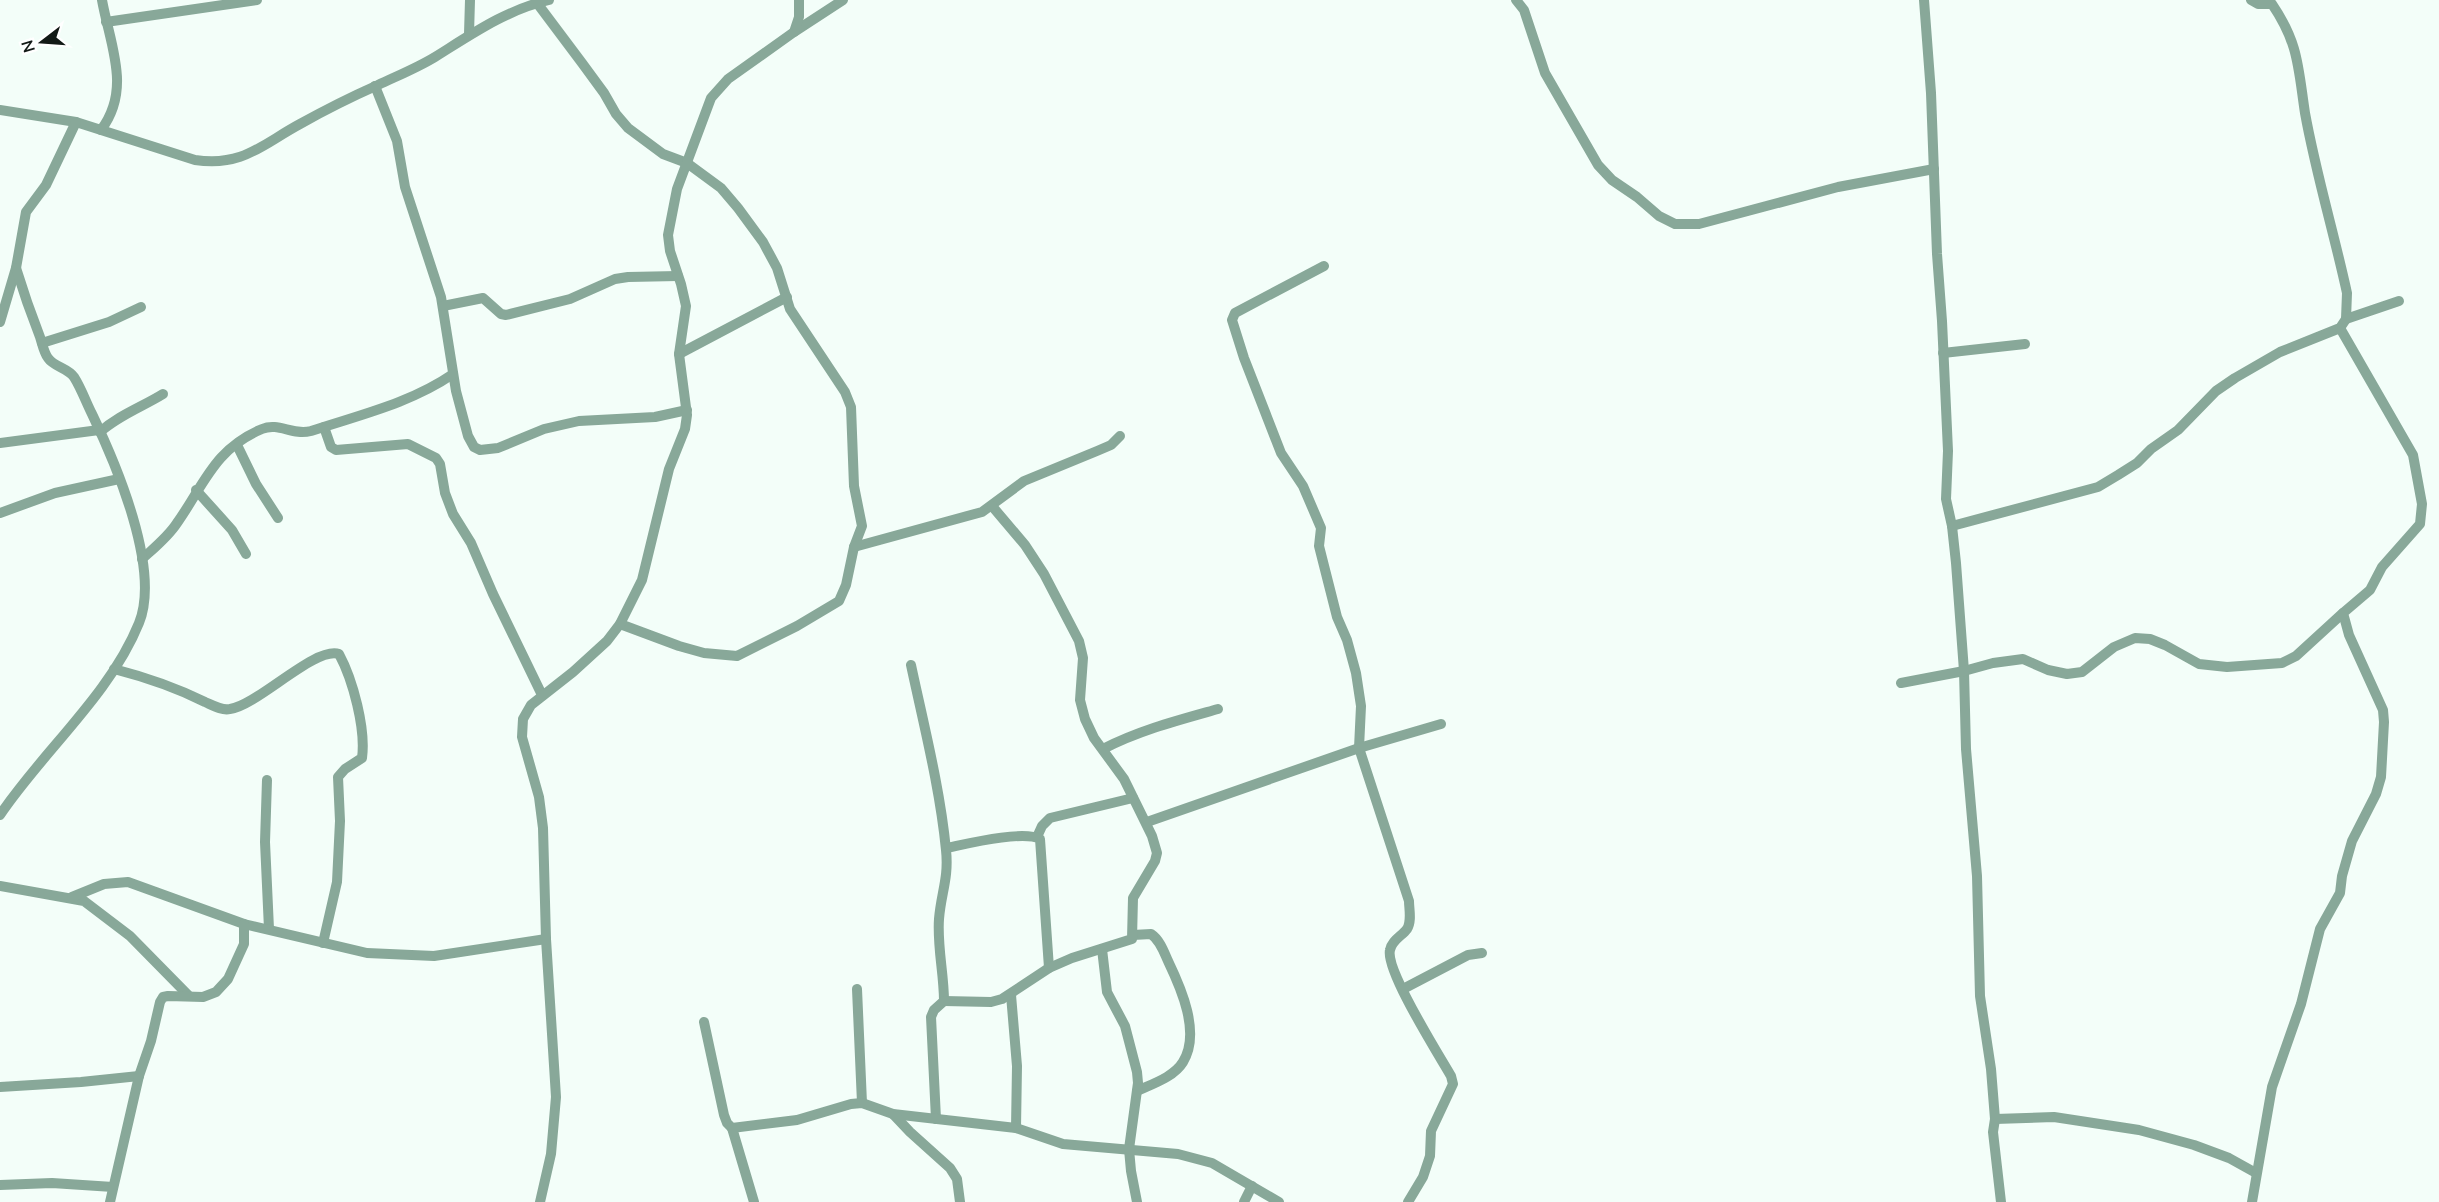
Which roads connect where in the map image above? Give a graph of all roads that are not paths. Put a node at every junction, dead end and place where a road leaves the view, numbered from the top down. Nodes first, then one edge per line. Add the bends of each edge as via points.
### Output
1 (102, 0) edge
2 (257, 0) edge
3 (470, 0) edge
4 (549, 0) edge
5 (799, 0) edge
6 (843, 0) edge
7 (1516, 0) edge
8 (1924, 0) edge
9 (2251, 0) edge
10 (537, 3) junction
11 (106, 22) junction
12 (794, 32) junction
13 (469, 34) junction
14 (375, 86) junction
15 (0, 110) edge
16 (76, 122) junction
17 (100, 130) junction
18 (687, 163) junction
19 (1934, 169) junction
20 (1324, 266) dead end
21 (16, 268) junction
22 (678, 276) junction
23 (787, 297) junction
24 (2399, 301) dead end
25 (443, 306) junction
26 (141, 307) dead end
27 (0, 322) edge
28 (2343, 324) junction
29 (42, 343) junction
30 (2025, 344) dead end
31 (1943, 353) junction
32 (679, 354) junction
33 (453, 374) junction
34 (164, 394) dead end
35 (687, 410) junction
36 (324, 427) junction
37 (100, 431) junction
38 (1120, 436) dead end
39 (0, 443) edge
40 (237, 445) junction
41 (119, 479) junction
42 (196, 490) junction
43 (992, 506) junction
44 (0, 513) edge
45 (278, 518) dead end
46 (1952, 526) junction
47 (854, 547) junction
48 (246, 555) dead end
49 (142, 559) junction
50 (2343, 613) junction
51 (620, 624) junction
52 (911, 665) dead end
53 (114, 669) junction
54 (1964, 671) junction
55 (1901, 683) dead end
56 (542, 695) junction
57 (1218, 709) dead end
58 (1440, 724) dead end
59 (1359, 748) junction
60 (1103, 749) junction
61 (267, 780) dead end
62 (1133, 798) junction
63 (0, 815) edge
64 (1147, 822) junction
65 (1037, 837) junction
66 (946, 848) junction
67 (0, 886) edge
68 (72, 897) junction
69 (244, 924) junction
70 (269, 929) junction
71 (1134, 936) junction
72 (546, 939) junction
73 (323, 944) junction
74 (1102, 950) junction
75 (1482, 953) dead end
76 (1049, 968) junction
77 (857, 989) dead end
78 (1403, 989) junction
79 (1011, 995) junction
80 (189, 996) junction
81 (944, 1001) junction
82 (705, 1022) dead end
83 (139, 1076) junction
84 (0, 1087) edge
85 (1137, 1091) junction
86 (862, 1103) junction
87 (893, 1114) junction
88 (936, 1119) junction
89 (1995, 1119) junction
90 (732, 1128) junction
91 (1016, 1128) junction
92 (1129, 1149) junction
93 (2256, 1173) junction
94 (0, 1185) edge
95 (1252, 1186) junction
96 (113, 1187) junction
97 (110, 1202) edge
98 (540, 1202) edge
99 (754, 1202) edge
100 (960, 1202) edge
101 (1137, 1202) edge
102 (1244, 1202) edge
103 (1279, 1202) edge
104 (1408, 1202) edge
105 (2001, 1202) edge
106 (2252, 1202) edge

1 - 11 street
2 - 11 street
3 - 13 street
4 - 10 street
5 - 12 street
6 - 12 street
7 - 19 street via 1524,10 1545,73 1598,165 1612,180 1675,224 1699,224 1817,192
8 - 19 street
9 - 28 street via 2272,4 2298,55 2305,112 2347,293
10 - 13 street
10 - 18 street via 628,128 663,154
11 - 17 street via 117,85 111,116
12 - 18 street via 717,90
13 - 14 street via 435,57
14 - 17 street via 232,161 195,160
14 - 25 street via 397,141 405,187
15 - 16 street
16 - 17 street
16 - 21 street via 46,185 26,212
18 - 22 street via 677,189 668,235
18 - 23 street via 721,188 738,208 763,242
19 - 31 street
20 - 59 street via 1235,313 1233,320 1281,453 1303,486 1321,528 1319,546 1358,684
21 - 27 street
21 - 29 street
22 - 25 street via 622,278 570,299 506,315 483,298
22 - 32 street via 686,306
23 - 32 street
23 - 47 street via 790,309 851,407 854,486 862,526
24 - 28 street
25 - 33 street
26 - 29 street
28 - 46 street via 2280,352 2235,378 2137,463 2098,487
28 - 50 street via 2413,455 2422,504 2420,524 2382,567 2370,590
29 - 37 street via 50,360 74,377
30 - 31 street
31 - 46 street via 1946,500
32 - 35 street
33 - 35 street via 468,436 480,450 509,445 544,429 579,421 655,417
33 - 36 street via 392,405
34 - 37 street via 119,416
35 - 51 street via 642,580
36 - 40 street via 297,434 271,427
36 - 56 street via 336,450 399,443 436,458 453,514 471,543
37 - 39 street
37 - 41 street
38 - 43 street via 1111,445 1024,481
40 - 42 street via 214,463
40 - 45 street
41 - 44 street via 55,493
41 - 49 street
42 - 48 street via 232,530
42 - 49 street via 177,524
43 - 47 street via 974,516
43 - 60 street via 1044,574 1079,641 1083,658 1080,700 1085,719
46 - 54 street
47 - 51 street via 839,601 745,654 704,653
49 - 53 street via 143,609
50 - 54 street via 2304,649 2282,663 2227,667 2199,664 2165,645 2135,638 2114,647 2082,672 2067,674 2023,660
50 - 93 street via 2382,710 2381,777 2352,841 2340,893 2320,929 2301,1004 2272,1087
51 - 56 street via 573,672
52 - 66 street
53 - 63 street
53 - 73 street via 181,690 227,710 312,660 334,652 339,654 354,693 363,747 362,758 338,777 337,882
54 - 55 street
54 - 89 street via 1980,996
56 - 72 street via 523,720 522,737 539,797 543,828
57 - 60 street via 1153,727
58 - 59 street
59 - 64 street
59 - 78 street via 1409,901 1408,927 1390,950
60 - 62 street
61 - 70 street
62 - 64 street
62 - 65 street via 1050,818
64 - 71 street via 1156,853 1133,898
65 - 66 street
65 - 76 street via 1042,842
66 - 81 street via 948,875 939,916
67 - 68 street
68 - 69 street via 104,884 128,882
68 - 80 street via 92,906 130,936
69 - 70 street
69 - 80 street via 244,944 228,979 216,992 203,997
70 - 73 street
71 - 74 street via 1126,943
71 - 85 street via 1151,934 1158,941 1184,995 1189,1046 1177,1070
72 - 73 street via 434,956 367,953
72 - 98 street via 556,1097 551,1154
74 - 76 street
74 - 85 street via 1107,992 1125,1026 1137,1072
75 - 78 street via 1468,956
76 - 79 street
77 - 86 street
78 - 104 street via 1453,1084 1434,1124 1423,1177
79 - 81 street via 991,1002
79 - 91 street via 1017,1066
80 - 83 street via 163,997
81 - 88 street via 931,1017
82 - 90 street via 726,1123
83 - 84 street
83 - 96 street
85 - 92 street
86 - 87 street
86 - 90 street via 797,1120
87 - 88 street
87 - 100 street via 950,1168 957,1179
88 - 91 street
89 - 93 street via 2054,1117 2156,1133 2229,1158
89 - 105 street
90 - 99 street
91 - 92 street via 1063,1144
92 - 95 street via 1178,1154 1212,1163
92 - 101 street
93 - 106 street
94 - 96 street
95 - 102 street
95 - 103 street
96 - 97 street

